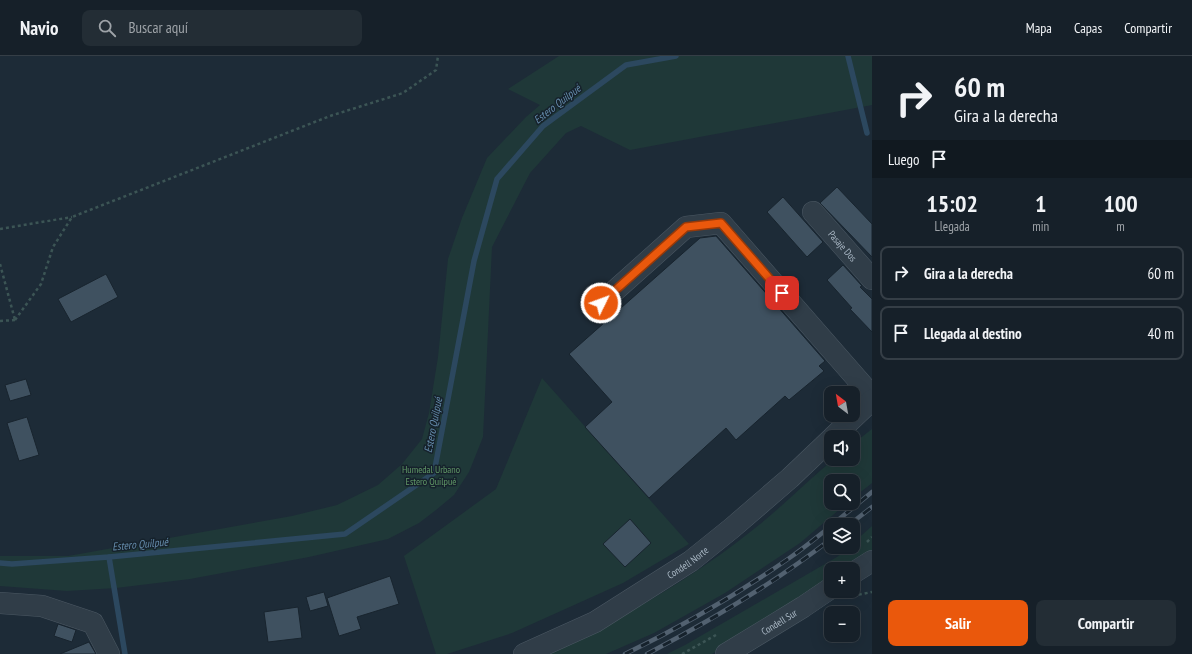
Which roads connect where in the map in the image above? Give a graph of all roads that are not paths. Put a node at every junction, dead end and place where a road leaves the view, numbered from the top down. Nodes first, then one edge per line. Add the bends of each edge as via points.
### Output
1 (813, 212) dead end
2 (872, 279) edge
3 (601, 303) dead end
4 (872, 396) edge
5 (872, 400) edge
6 (840, 430) edge
7 (824, 446) edge
8 (872, 561) edge
9 (860, 569) edge
10 (824, 593) edge
11 (0, 603) edge
12 (109, 654) edge
13 (524, 654) edge
14 (726, 654) edge

1 - 2 street, Pasaje Dos
3 - 4 street via 686,227 721,223
5 - 6 street
7 - 13 street, Condell Norte via 790,478 691,561 595,622
8 - 9 street
10 - 14 street, Condell Sur
11 - 12 street via 42,606 93,623

